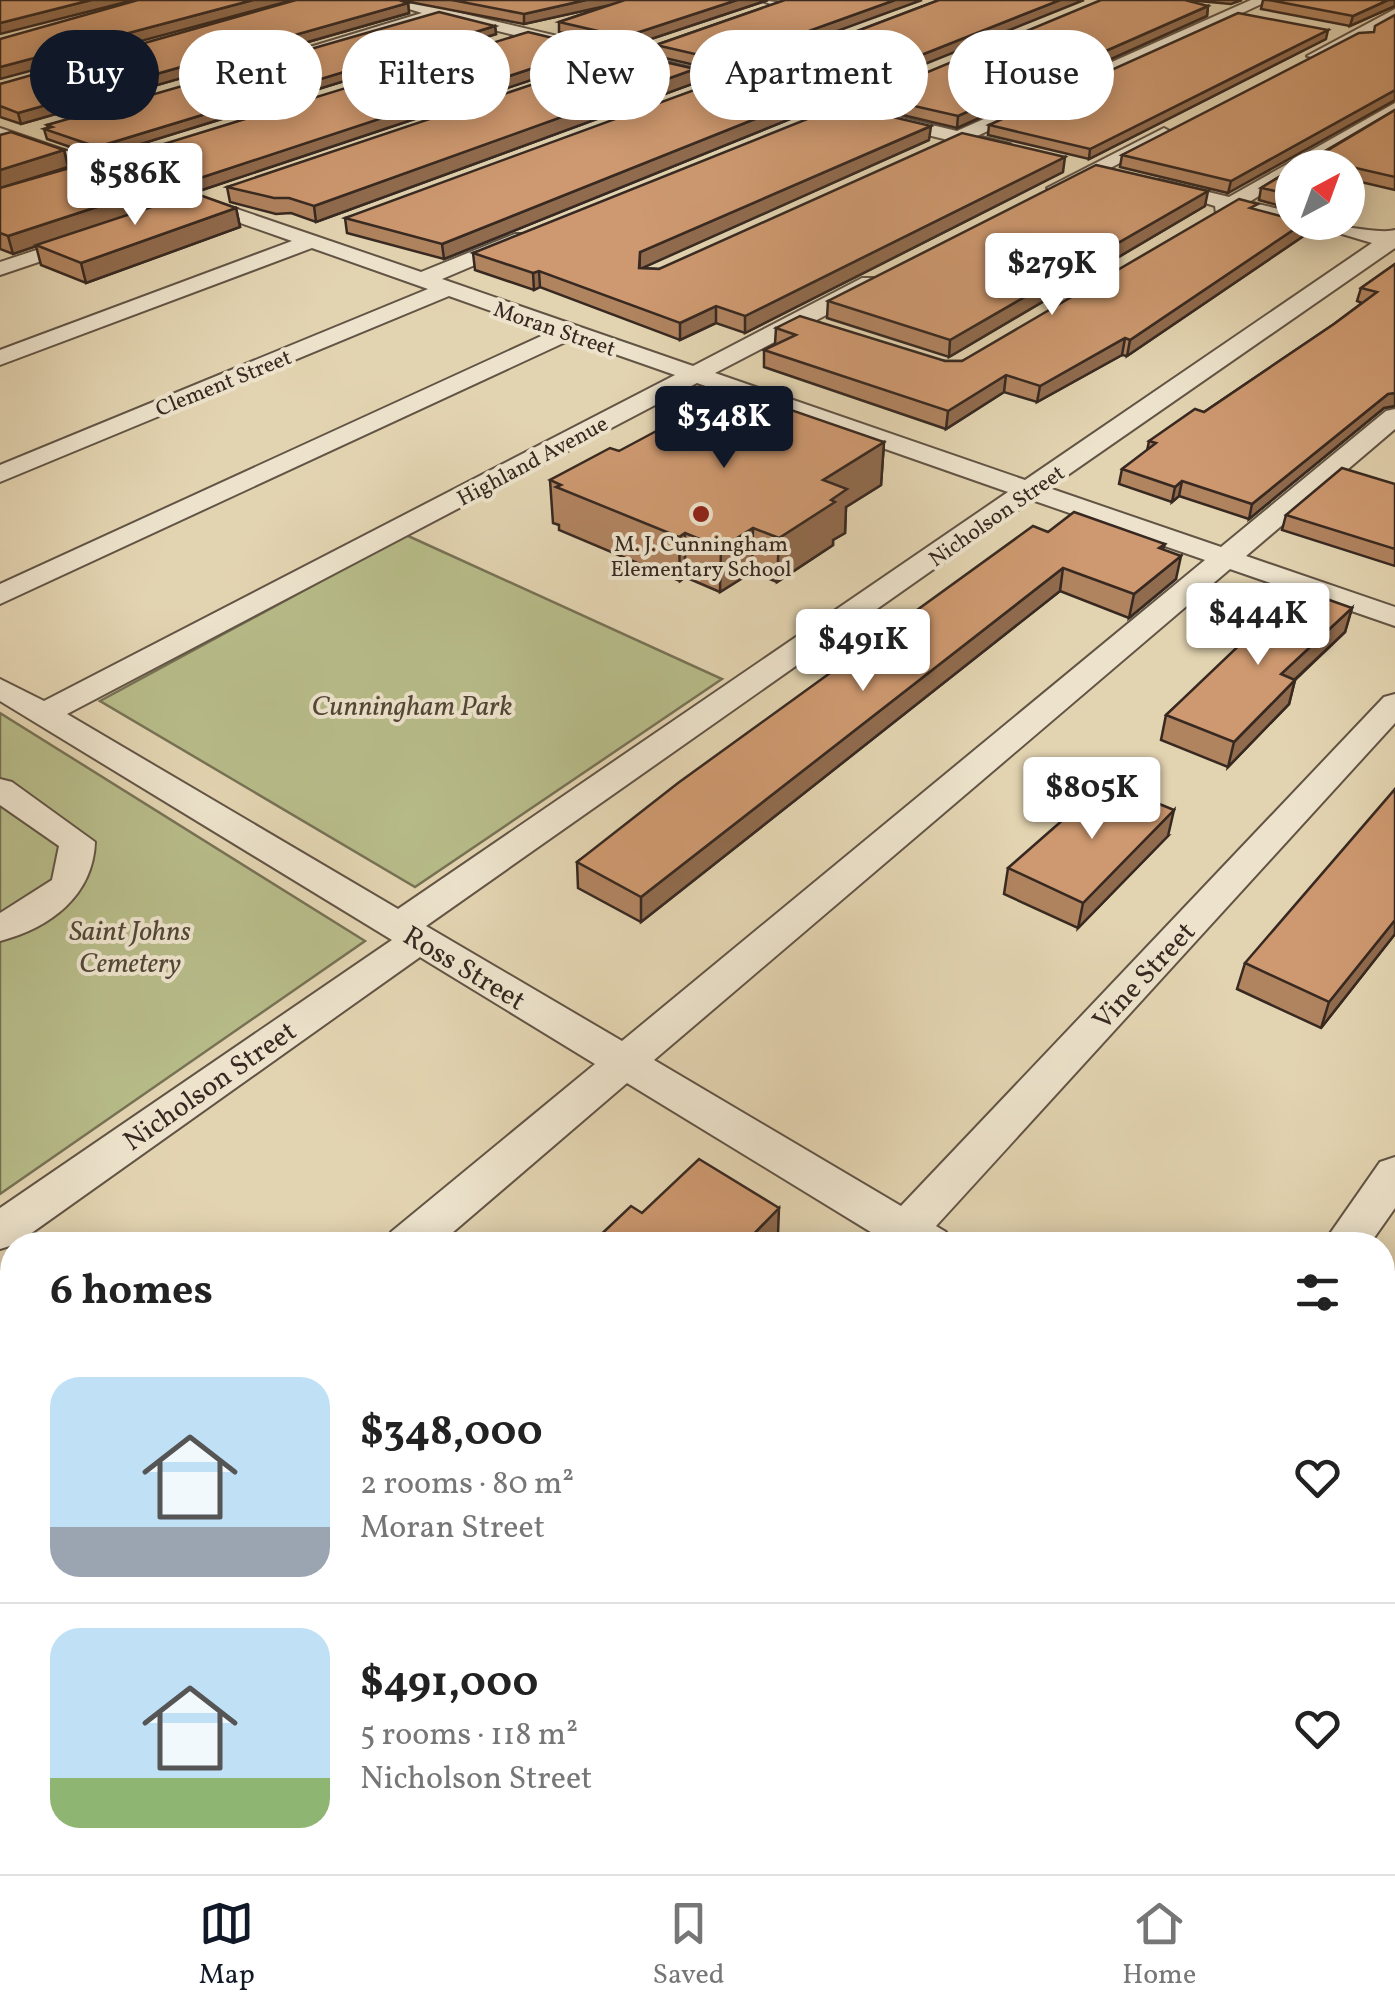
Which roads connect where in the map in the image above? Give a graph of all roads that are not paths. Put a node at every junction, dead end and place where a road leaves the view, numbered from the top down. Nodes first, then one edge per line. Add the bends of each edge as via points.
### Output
1 (388, 0) edge
2 (482, 0) edge
3 (1263, 0) edge
4 (782, 1) edge
5 (1199, 6) edge
6 (439, 12) junction
7 (1234, 13) junction
8 (1395, 14) edge
9 (748, 16) edge
10 (1268, 20) edge
11 (564, 23) edge
12 (1320, 29) edge
13 (527, 34) junction
14 (530, 35) edge
15 (1354, 36) junction
16 (510, 39) edge
17 (1382, 41) edge
18 (322, 46) edge
19 (1302, 62) edge
20 (1395, 108) edge
21 (813, 120) edge
22 (883, 120) edge
23 (802, 124) edge
24 (1180, 125) edge
25 (46, 126) edge
26 (3, 136) edge
27 (958, 137) junction
28 (1324, 150) edge
29 (922, 154) edge
30 (1028, 154) edge
31 (134, 156) edge
32 (1063, 162) edge
33 (96, 168) junction
34 (1093, 170) junction
35 (64, 178) edge
36 (1275, 178) edge
37 (232, 190) edge
38 (1040, 196) edge
39 (195, 202) junction
40 (1232, 203) junction
41 (160, 214) edge
42 (1275, 214) edge
43 (1202, 222) edge
44 (336, 225) dead end
45 (546, 229) edge
46 (106, 232) edge
47 (1365, 234) edge
48 (304, 240) junction
49 (1393, 240) edge
50 (0, 269) edge
51 (884, 276) edge
52 (418, 281) junction
53 (445, 290) junction
54 (796, 320) junction
55 (827, 330) edge
56 (568, 332) junction
57 (0, 358) edge
58 (690, 374) junction
59 (752, 396) junction
60 (719, 413) edge
61 (1395, 416) edge
62 (0, 474) edge
63 (1030, 491) junction
64 (1228, 560) junction
65 (0, 594) edge
66 (1395, 617) edge
67 (0, 688) edge
68 (1395, 704) edge
69 (43, 714) junction
70 (0, 789) edge
71 (0, 928) edge
72 (408, 933) junction
73 (628, 1064) junction
74 (1395, 1174) edge
75 (0, 1231) edge
76 (424, 1232) edge
77 (896, 1232) edge
78 (916, 1232) edge
79 (1353, 1232) edge

1 - 6 street
2 - 6 street
3 - 7 street
4 - 9 street
5 - 7 street
6 - 13 street
6 - 18 street
7 - 10 street
7 - 27 street
8 - 15 street
11 - 13 street
12 - 15 street
13 - 14 street
13 - 16 street
15 - 17 street
15 - 19 street
20 - 28 street
21 - 23 street
22 - 27 street
24 - 34 street
25 - 26 street
26 - 33 street, Moran Street
27 - 29 street
27 - 30 street
31 - 33 street
32 - 34 street
33 - 35 street
33 - 39 street, Moran Street
34 - 38 street
34 - 40 street
36 - 40 street
37 - 39 street
39 - 41 street
39 - 48 street, Moran Street
40 - 42 street
40 - 43 street
44 - 48 street
45 - 52 street
46 - 50 street
47 - 49 street
48 - 52 street, Moran Street
48 - 57 street
49 - 63 street, Nicholson Street
51 - 54 street, Highland Avenue
52 - 53 street, Moran Street
53 - 56 street, Moran Street
53 - 62 street, Clement Street
54 - 55 street
54 - 58 street, Highland Avenue
56 - 58 street, Moran Street
56 - 65 street
58 - 59 street, Moran Street
58 - 69 street, Highland Avenue
59 - 60 street
59 - 63 street, Moran Street
61 - 64 street
63 - 64 street, Moran Street
63 - 72 street, Nicholson Street
64 - 66 street, Moran Street
64 - 73 street
67 - 69 street, Ross Street
68 - 78 street, Vine Street
69 - 72 street, Ross Street
70 - 71 street via 77,842 78,863 69,888
72 - 73 street, Ross Street
72 - 75 street, Nicholson Street
73 - 76 street
73 - 77 street, Ross Street
74 - 79 street

